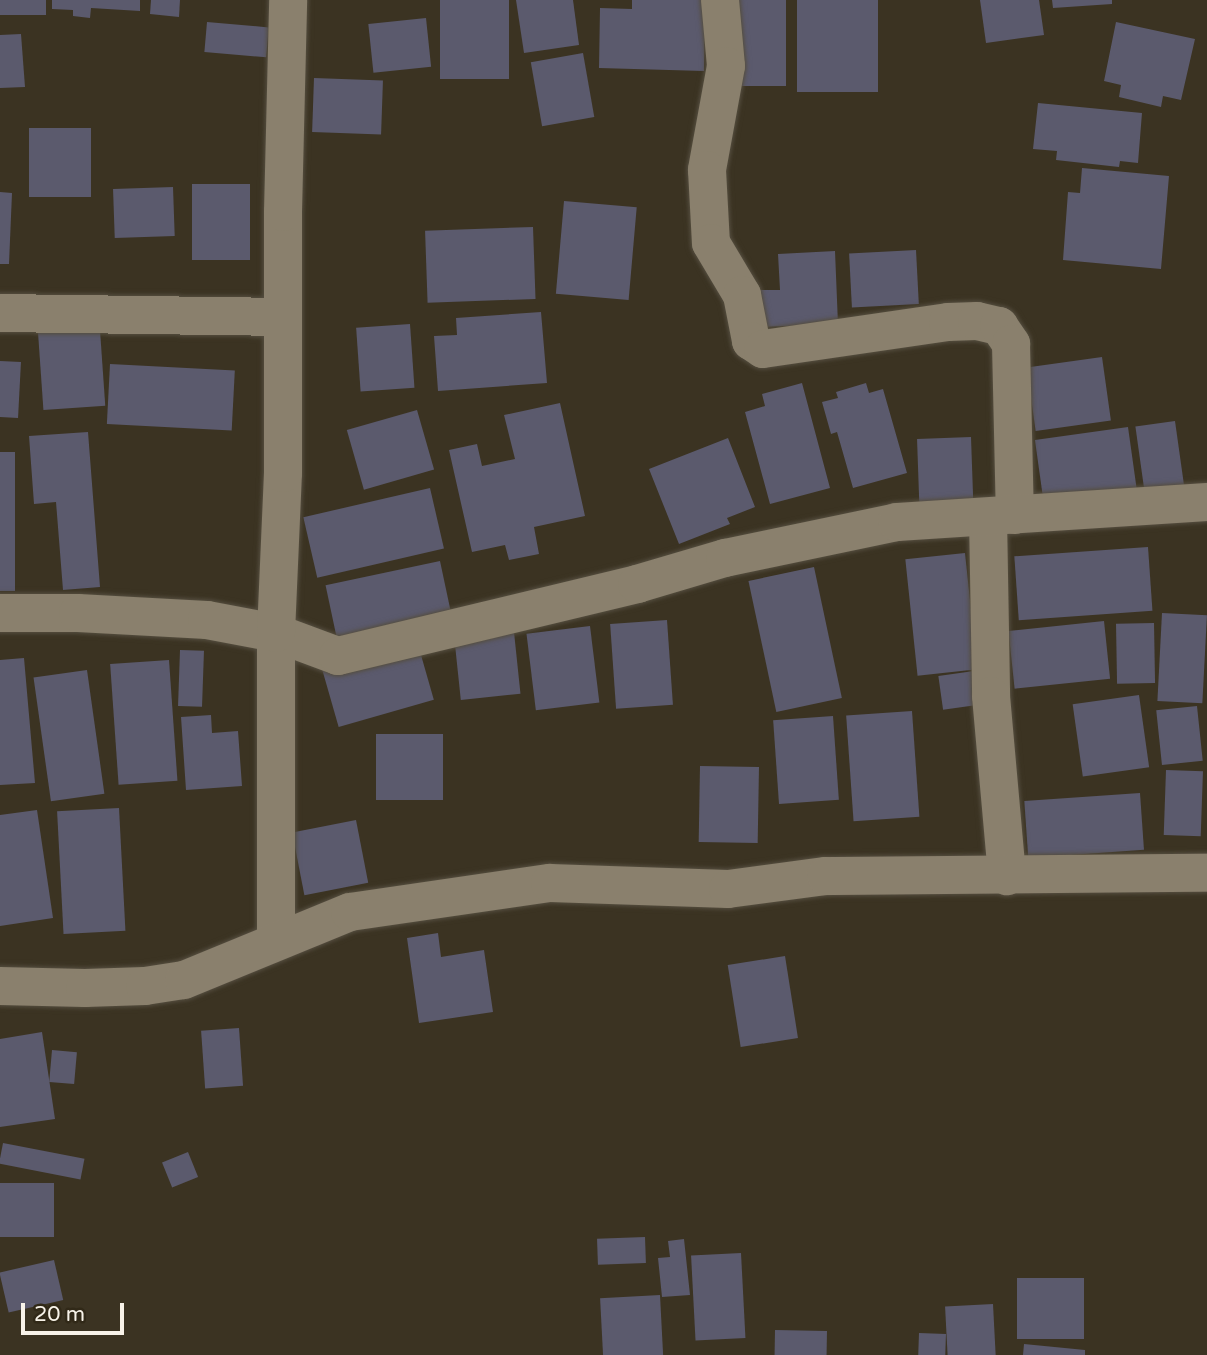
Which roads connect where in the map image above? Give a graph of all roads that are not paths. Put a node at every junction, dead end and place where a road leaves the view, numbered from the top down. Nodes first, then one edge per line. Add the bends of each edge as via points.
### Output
1 (288, 0) edge
2 (720, 0) edge
3 (0, 313) edge
4 (282, 317) junction
5 (1207, 502) edge
6 (1001, 516) junction
7 (0, 613) edge
8 (276, 632) junction
9 (1207, 873) edge
10 (1007, 876) junction
11 (276, 941) junction
12 (0, 986) edge

1 - 4 street
2 - 6 street via 726,66 707,170 711,243 742,295 751,341 763,349 948,322 977,321 999,327 1012,344
3 - 4 street
4 - 8 street via 284,473
5 - 6 street
6 - 8 street via 897,522 801,541 338,656
6 - 10 street via 991,696
7 - 8 street via 207,620
8 - 11 street
9 - 10 street
10 - 11 street via 826,876 728,889 550,883 350,912
11 - 12 street via 184,980 97,988

